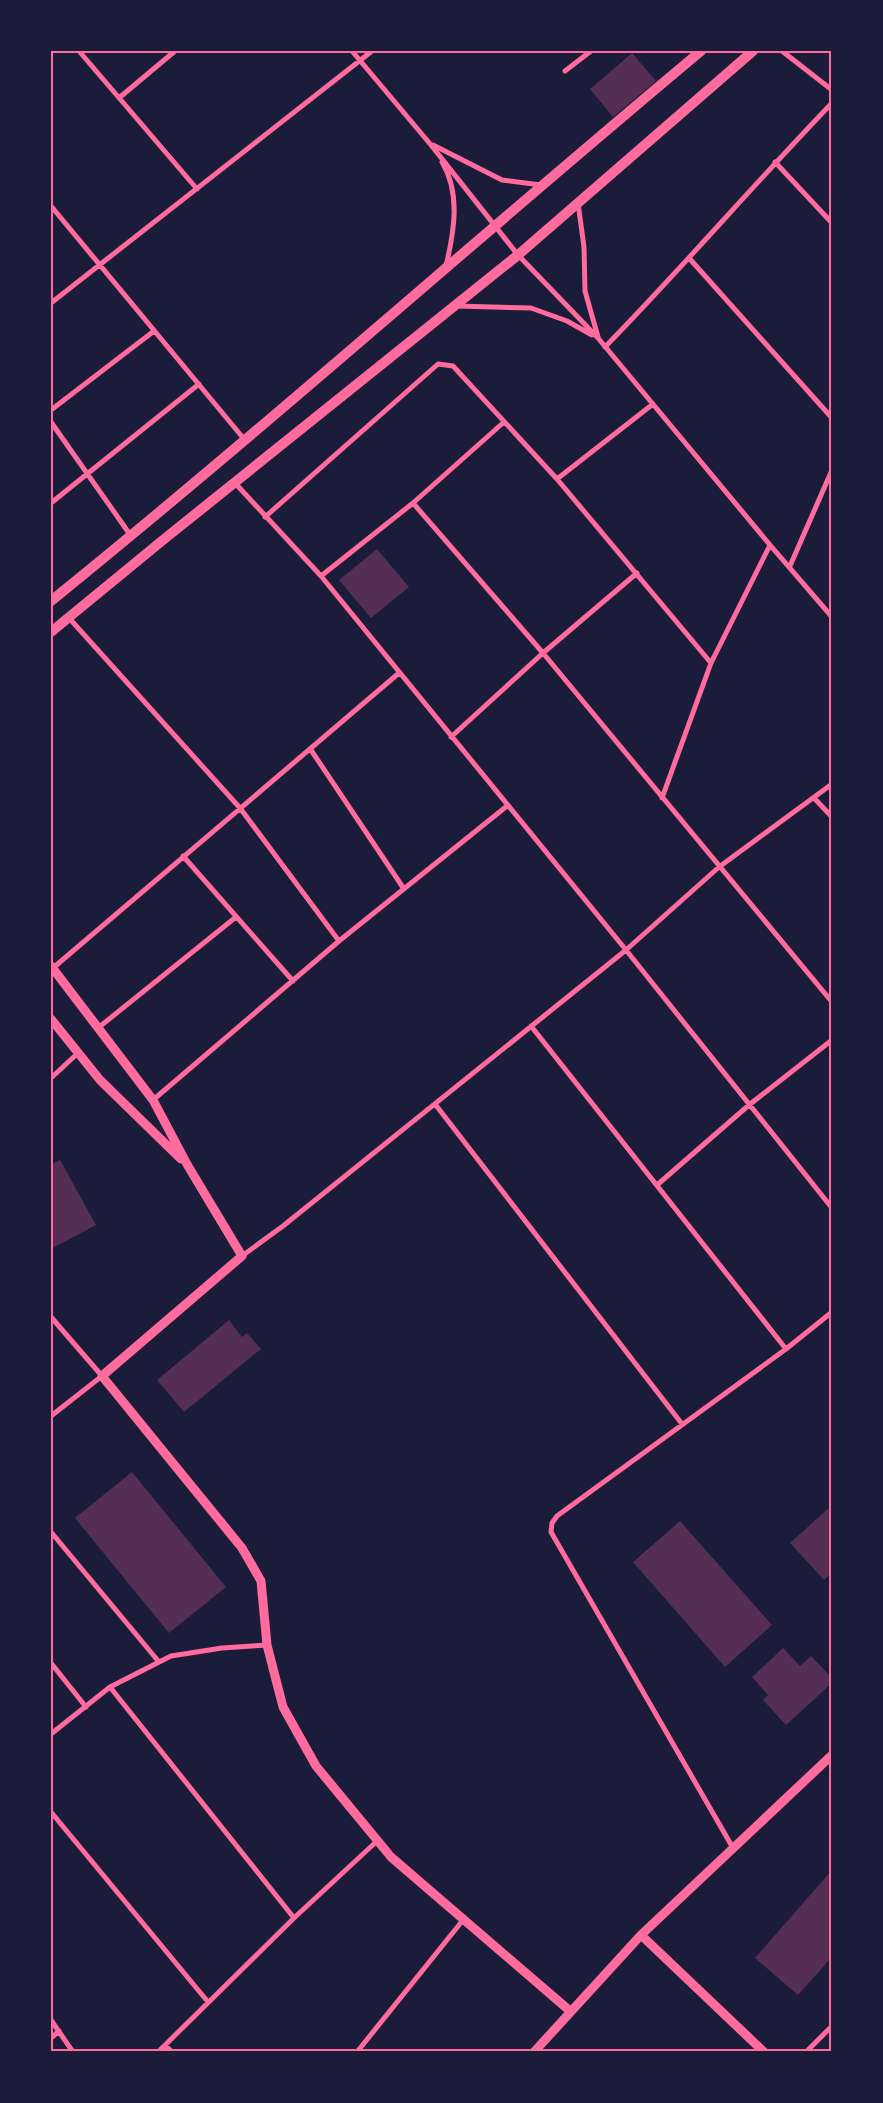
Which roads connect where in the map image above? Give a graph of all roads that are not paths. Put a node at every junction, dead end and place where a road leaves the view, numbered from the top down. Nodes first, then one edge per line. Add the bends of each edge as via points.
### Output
1 (79, 51) edge
2 (175, 51) edge
3 (352, 51) edge
4 (372, 51) edge
5 (591, 51) edge
6 (701, 51) edge
7 (753, 51) edge
8 (782, 51) edge
9 (359, 61) junction
10 (565, 71) dead end
11 (832, 90) edge
12 (119, 98) junction
13 (832, 103) edge
14 (431, 144) junction
15 (775, 162) junction
16 (541, 185) junction
17 (197, 189) junction
18 (578, 203) junction
19 (51, 206) edge
20 (832, 223) edge
21 (494, 225) junction
22 (518, 255) junction
23 (689, 258) junction
24 (100, 266) junction
25 (446, 266) junction
26 (51, 303) edge
27 (456, 306) junction
28 (154, 331) junction
29 (598, 338) junction
30 (605, 346) junction
31 (199, 384) junction
32 (653, 404) junction
33 (51, 410) edge
34 (832, 418) edge
35 (51, 422) edge
36 (504, 422) junction
37 (244, 439) junction
38 (832, 470) edge
39 (88, 473) junction
40 (557, 479) junction
41 (235, 482) junction
42 (51, 503) edge
43 (413, 503) junction
44 (266, 517) junction
45 (131, 536) junction
46 (770, 545) junction
47 (790, 566) junction
48 (638, 573) junction
49 (321, 576) junction
50 (51, 600) edge
51 (832, 617) edge
52 (69, 618) junction
53 (51, 632) edge
54 (543, 653) junction
55 (711, 663) junction
56 (399, 673) junction
57 (451, 737) junction
58 (310, 750) junction
59 (832, 784) edge
60 (662, 798) junction
61 (814, 798) junction
62 (507, 806) junction
63 (240, 808) junction
64 (832, 817) edge
65 (183, 856) junction
66 (719, 867) junction
67 (404, 890) junction
68 (236, 917) junction
69 (340, 941) junction
70 (626, 950) junction
71 (52, 967) edge
72 (292, 981) junction
73 (832, 1002) edge
74 (51, 1019) edge
75 (531, 1026) junction
76 (98, 1028) junction
77 (832, 1040) edge
78 (78, 1053) junction
79 (51, 1078) edge
80 (152, 1100) junction
81 (435, 1104) junction
82 (749, 1105) junction
83 (188, 1166) junction
84 (657, 1185) junction
85 (832, 1208) edge
86 (242, 1256) junction
87 (832, 1312) edge
88 (51, 1317) edge
89 (786, 1349) junction
90 (102, 1376) junction
91 (51, 1416) edge
92 (682, 1424) junction
93 (51, 1532) edge
94 (267, 1645) junction
95 (160, 1662) junction
96 (51, 1663) edge
97 (110, 1687) junction
98 (86, 1706) junction
99 (51, 1734) edge
100 (832, 1755) edge
101 (51, 1812) edge
102 (377, 1841) junction
103 (733, 1848) junction
104 (294, 1918) junction
105 (463, 1920) junction
106 (641, 1935) junction
107 (208, 2002) junction
108 (570, 2011) junction
109 (51, 2020) edge
110 (832, 2026) edge
111 (60, 2031) junction
112 (51, 2038) edge
113 (165, 2045) junction
114 (73, 2052) edge
115 (158, 2052) edge
116 (172, 2052) edge
117 (357, 2052) edge
118 (534, 2052) edge
119 (764, 2052) edge
120 (806, 2052) edge

1 - 12 street
2 - 12 street
3 - 9 street
4 - 9 street
5 - 10 street
6 - 16 main road
7 - 18 main road
8 - 11 street
9 - 14 street
9 - 17 street
12 - 17 street
13 - 15 street
14 - 16 street via 502,180
14 - 21 street
14 - 25 street via 444,166 454,197 454,232
15 - 20 street
15 - 23 street
16 - 21 main road
17 - 24 street
18 - 22 main road
18 - 29 street via 585,291
19 - 24 street
21 - 22 street
21 - 25 main road
22 - 27 main road
22 - 29 street
23 - 30 street
23 - 34 street
24 - 26 street
24 - 28 street
25 - 37 main road
27 - 29 street via 531,308 567,321
27 - 41 main road
28 - 31 street
28 - 33 street
29 - 30 street
30 - 32 street
31 - 37 street
31 - 39 street
32 - 40 street
32 - 46 street
35 - 39 street
36 - 40 street
36 - 43 street
36 - 44 street via 453,366 438,364
37 - 45 main road
38 - 47 street
39 - 42 street
39 - 45 street
40 - 48 street
41 - 44 street
41 - 52 main road
43 - 49 street
43 - 54 street
44 - 49 street
45 - 50 main road
46 - 47 street
46 - 55 street
47 - 51 street
48 - 54 street
48 - 55 street
49 - 56 street
52 - 53 main road
52 - 63 street
54 - 57 street
54 - 60 street
55 - 60 street
56 - 57 street
56 - 58 street
57 - 62 street
58 - 63 street
58 - 67 street
59 - 61 street
60 - 66 street
61 - 64 street
61 - 66 street
62 - 67 street
62 - 70 street
63 - 65 street
63 - 69 street
65 - 68 street
65 - 71 street
66 - 70 street
66 - 73 street
67 - 69 street
68 - 72 street
68 - 76 street
69 - 72 street
70 - 75 street
70 - 82 street
71 - 76 street
72 - 80 street
74 - 78 street
75 - 81 street
75 - 84 street
76 - 80 street
77 - 82 street
78 - 79 street
78 - 83 street via 100,1080
80 - 83 street
81 - 86 street
81 - 92 street
82 - 84 street
82 - 85 street
83 - 86 street
84 - 89 street
86 - 90 street
87 - 89 street
88 - 90 street
89 - 92 street
90 - 91 street
90 - 94 street via 242,1548 261,1581
92 - 103 street via 557,1516 551,1532
93 - 95 street
94 - 95 street via 171,1656
94 - 102 street via 283,1706 316,1766
95 - 97 street
96 - 98 street
97 - 98 street
97 - 104 street
98 - 99 street
100 - 103 street
101 - 107 street
102 - 104 street
102 - 105 street
103 - 106 street
104 - 107 street
105 - 108 street
105 - 117 street
106 - 108 street
106 - 119 street
107 - 113 street
108 - 118 street
109 - 111 street
110 - 120 street
111 - 112 street
111 - 114 street
113 - 115 street
113 - 116 street

